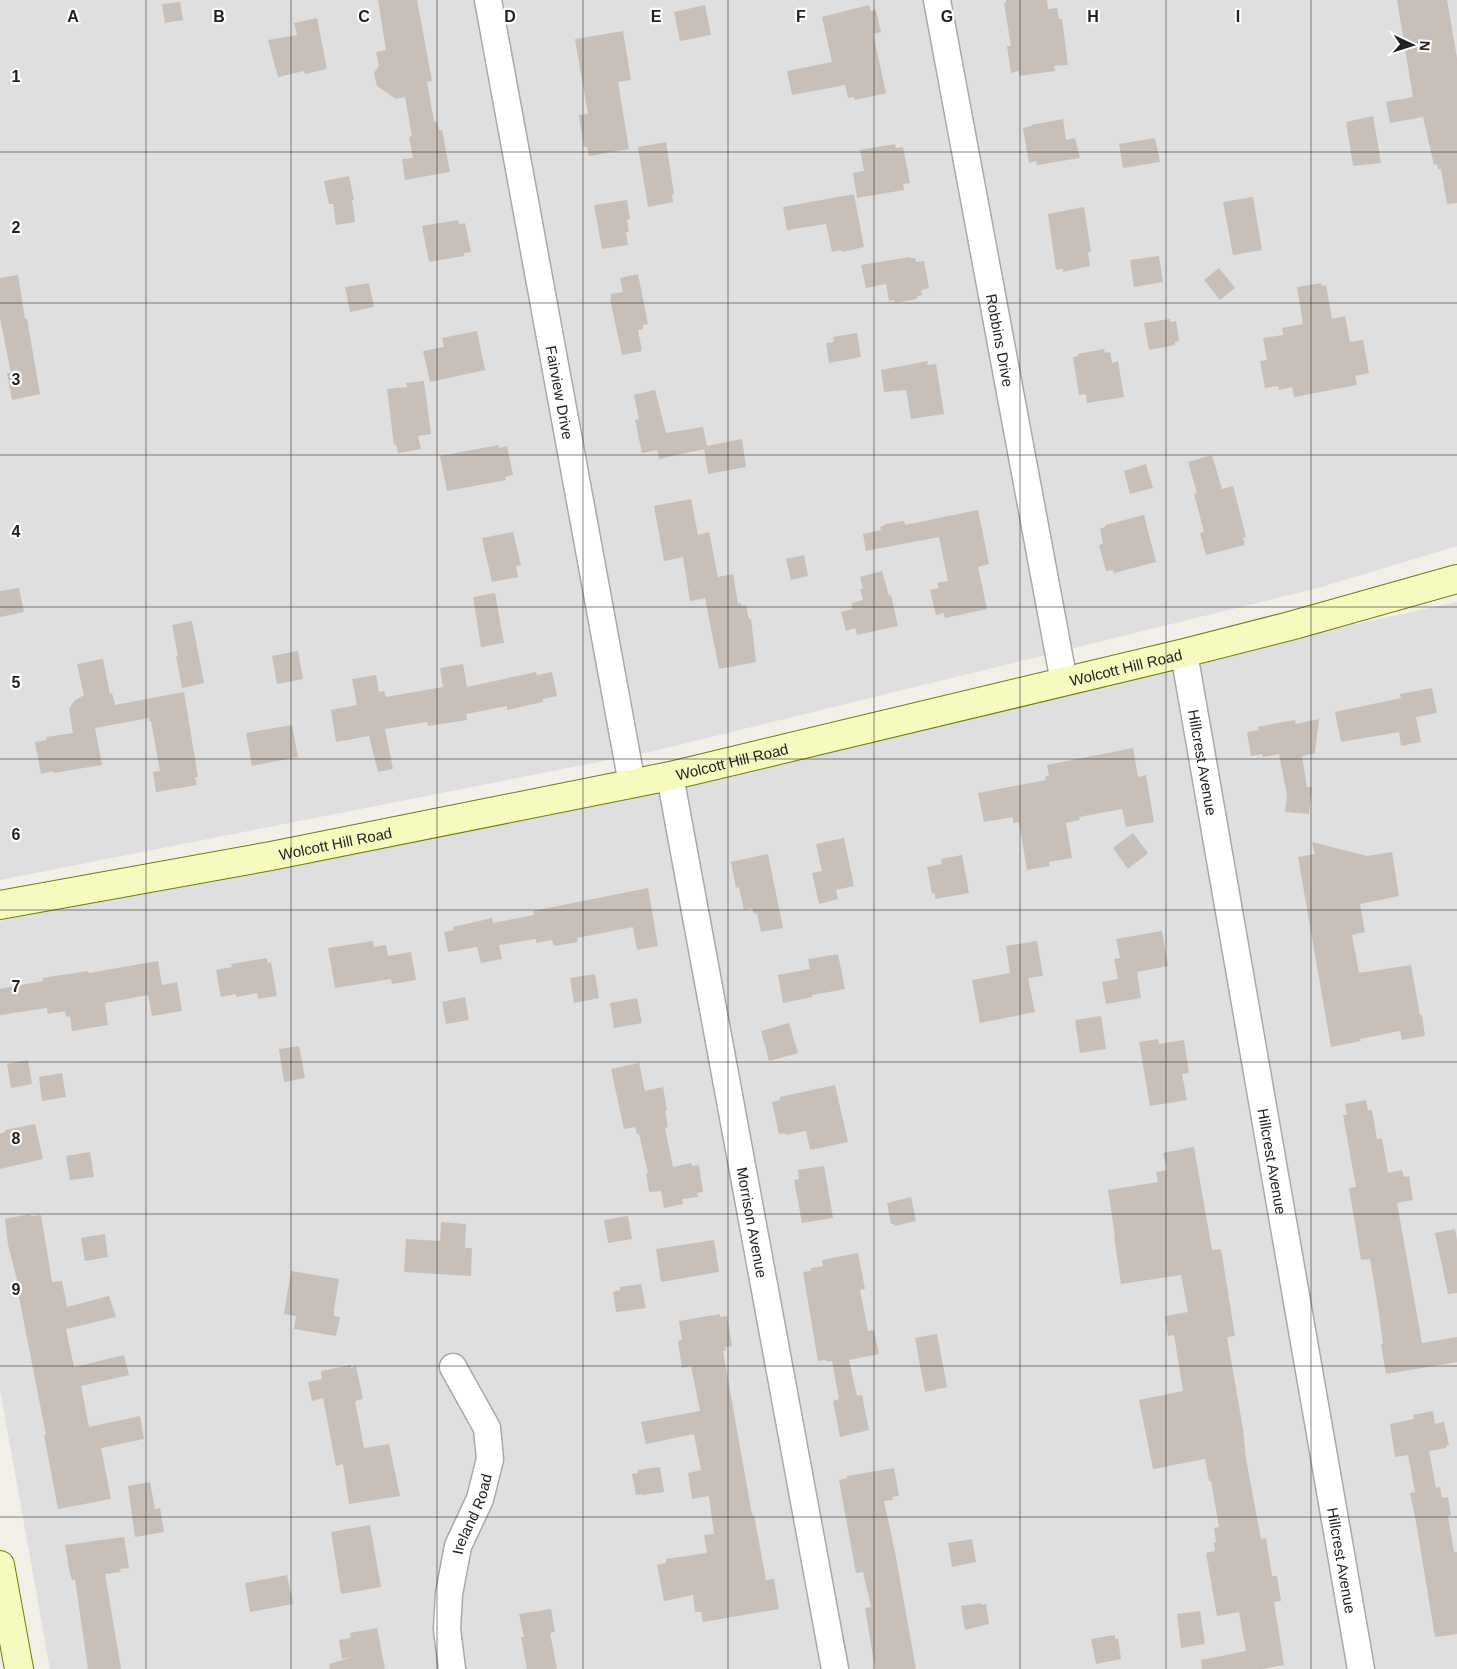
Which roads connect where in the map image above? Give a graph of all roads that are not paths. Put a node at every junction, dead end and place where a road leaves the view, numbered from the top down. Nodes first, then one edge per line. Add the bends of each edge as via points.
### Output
1 (488, 0) edge
2 (937, 0) edge
3 (1457, 579) edge
4 (1184, 653) junction
5 (1064, 682) junction
6 (670, 776) junction
7 (632, 784) junction
8 (0, 905) edge
9 (453, 1367) dead end
10 (0, 1565) edge
11 (19, 1669) edge
12 (452, 1669) edge
13 (835, 1669) edge
14 (1361, 1669) edge

1 - 7 street, Fairview Drive
2 - 5 street, Robbins Drive
3 - 4 street, Wolcott Hill Road
4 - 5 street, Wolcott Hill Road
4 - 14 street, Hillcrest Avenue
5 - 6 street, Wolcott Hill Road
6 - 7 street, Wolcott Hill Road
6 - 13 street, Morrison Avenue
7 - 8 street, Wolcott Hill Road via 271,856
9 - 12 street, Ireland Road via 488,1428 490,1459 480,1499 458,1546 449,1594 447,1629
10 - 11 street

